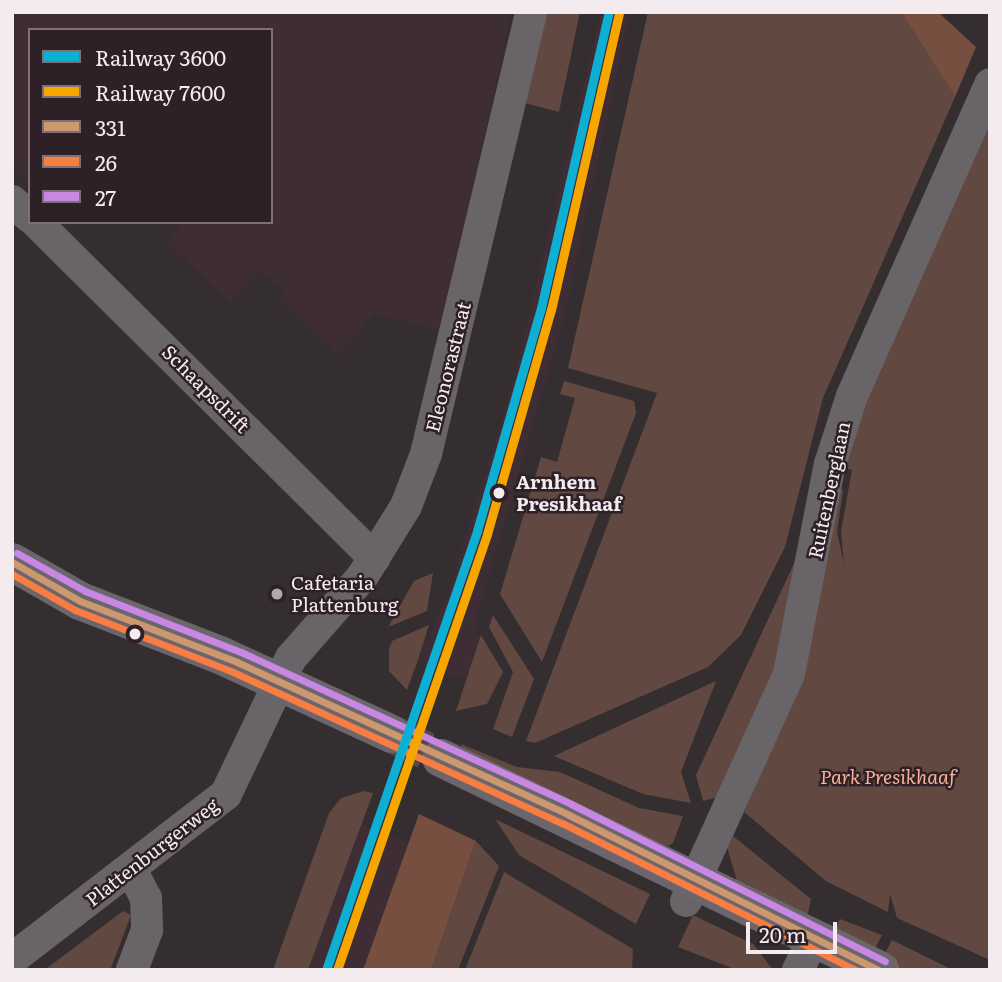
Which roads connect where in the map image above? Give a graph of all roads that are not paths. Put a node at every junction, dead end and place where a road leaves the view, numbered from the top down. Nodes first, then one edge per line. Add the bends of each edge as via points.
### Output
1 (531, 12) edge
2 (990, 84) edge
3 (12, 201) edge
4 (28, 215) edge
5 (38, 224) edge
6 (374, 558) junction
7 (12, 562) edge
8 (12, 593) edge
9 (273, 693) junction
10 (387, 746) tunnel mouth
11 (436, 769) tunnel mouth
12 (131, 869) junction
13 (691, 889) junction
14 (12, 959) edge
15 (810, 959) edge
16 (132, 970) edge
17 (880, 970) edge

1 - 6 street, Eleonorastraat via 426,454 406,506
2 - 13 street, Ruitenberglaan via 852,396 831,464 789,674
3 - 4 street
5 - 6 street, Schaapsdrift
6 - 9 street, Eleonorastraat via 309,632
7 - 9 street via 80,601
8 - 9 street
9 - 10 street
9 - 12 street, Plattenburgerweg via 226,794
11 - 13 street
12 - 14 street, Plattenburgerweg
12 - 16 street via 146,898 147,929
13 - 15 street
15 - 17 street

